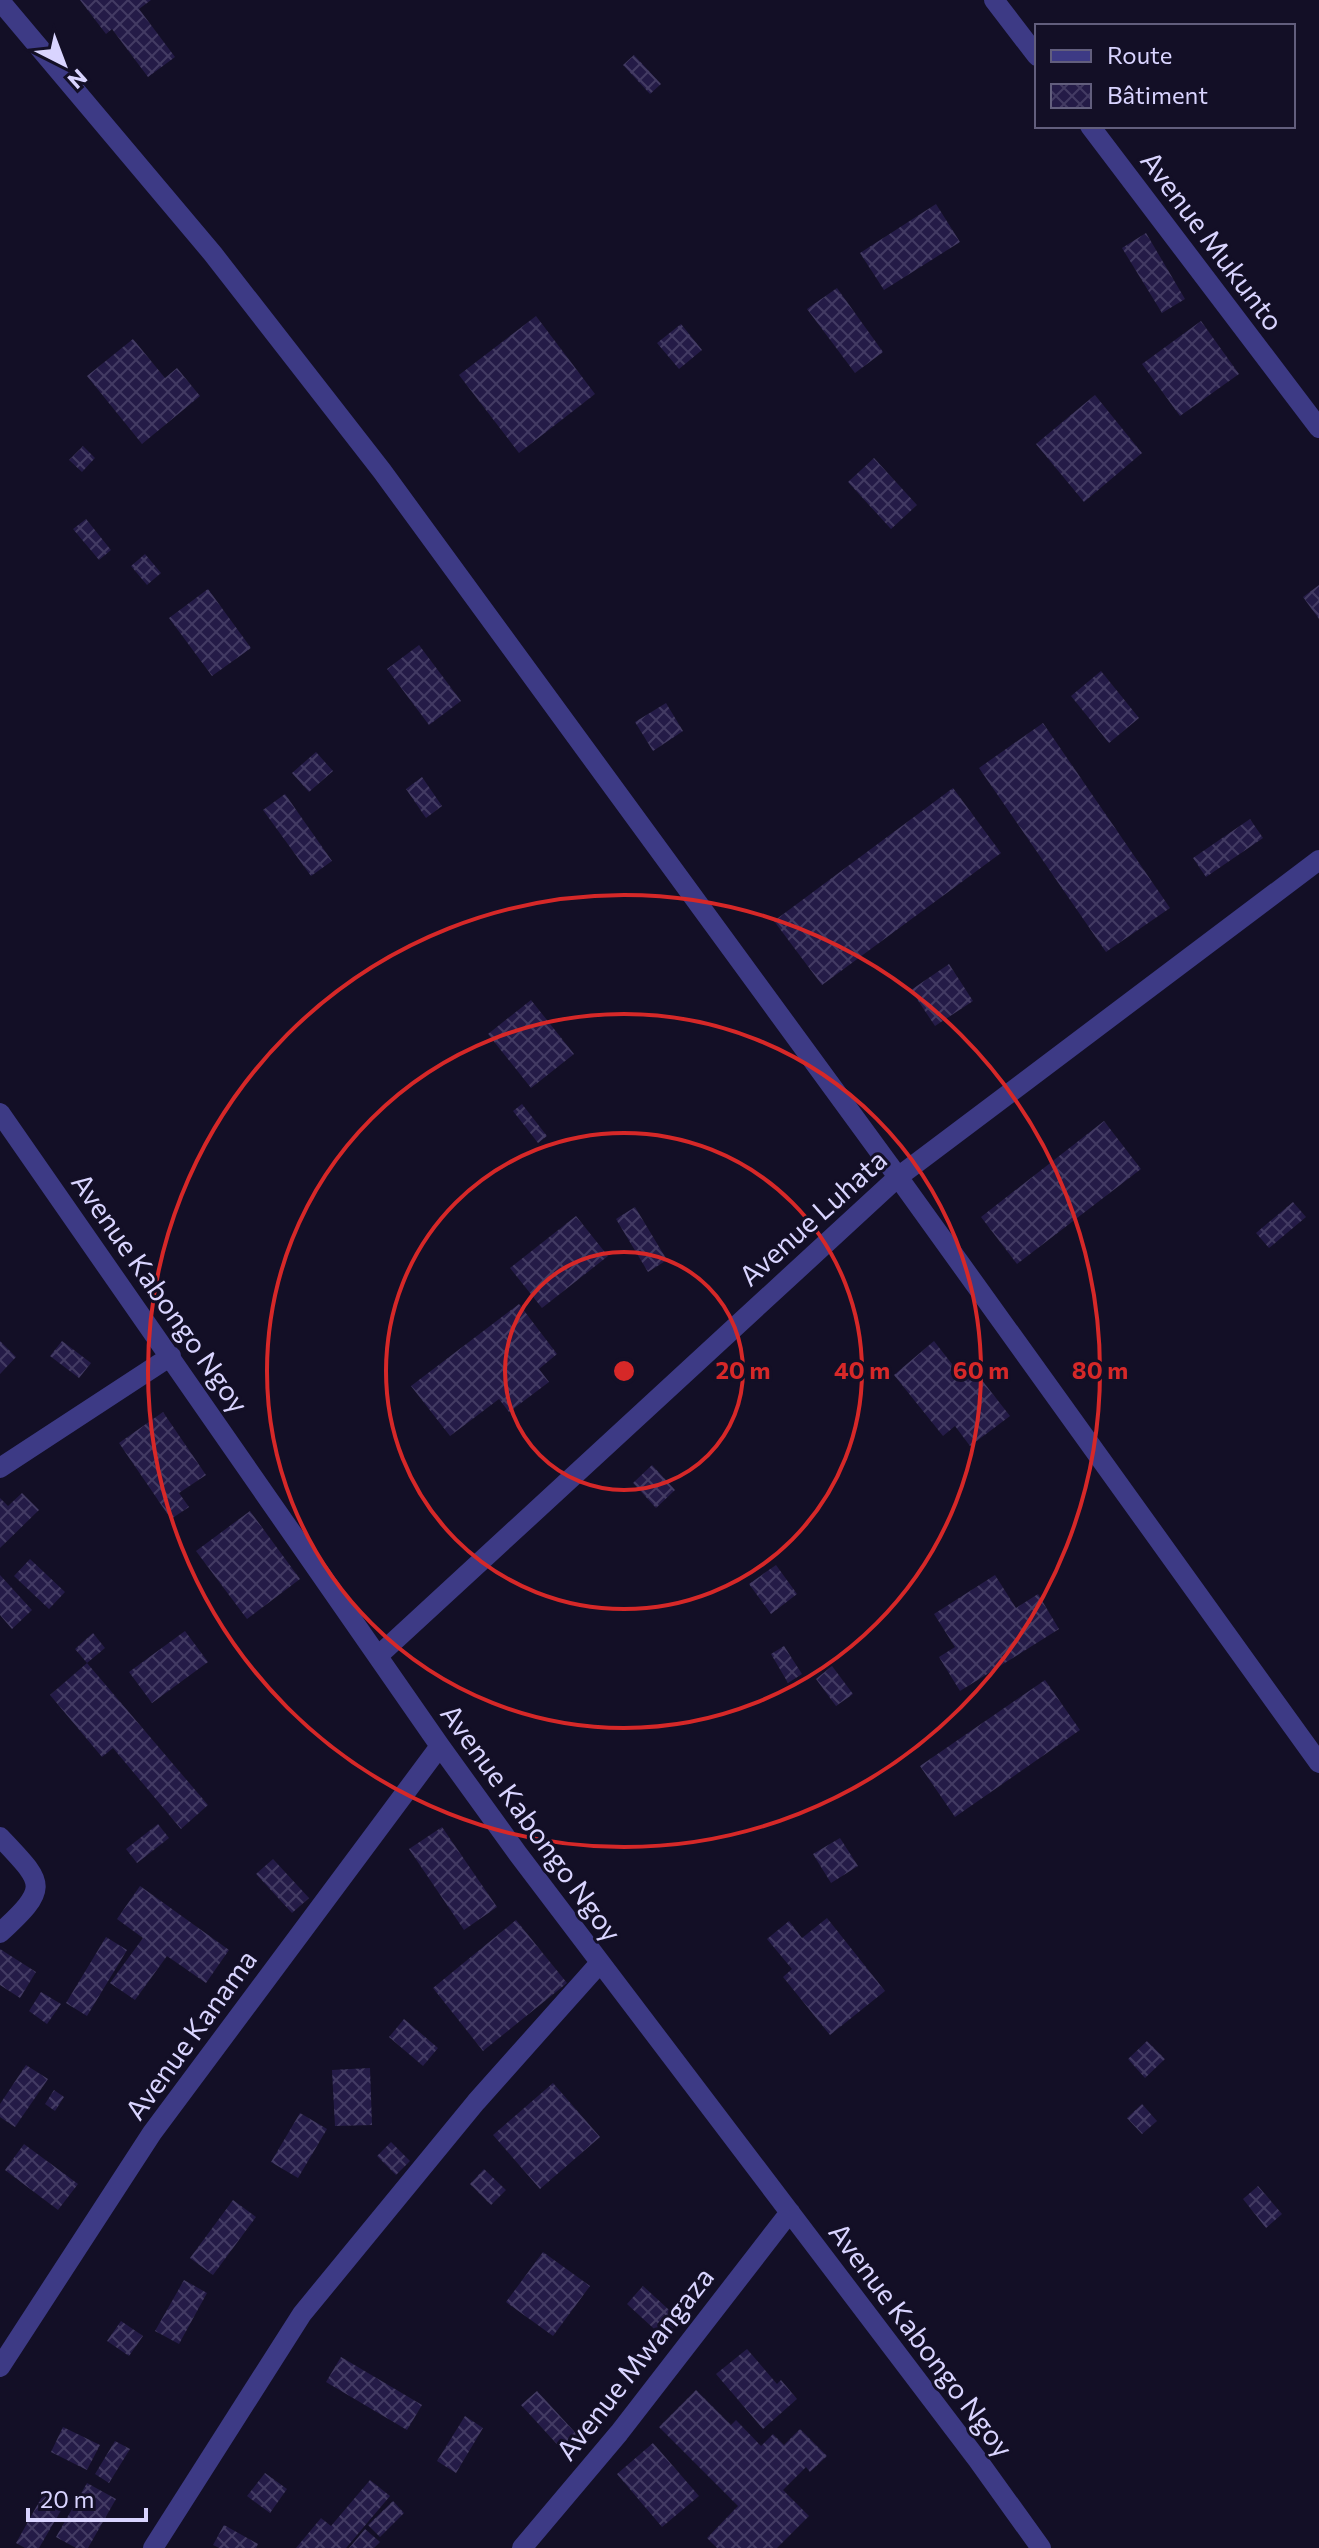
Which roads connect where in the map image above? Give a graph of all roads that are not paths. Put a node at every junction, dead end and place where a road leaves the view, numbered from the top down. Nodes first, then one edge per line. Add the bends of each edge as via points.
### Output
1 (994, 0) edge
2 (0, 1) edge
3 (1035, 53) edge
4 (1092, 128) edge
5 (1319, 428) edge
6 (1319, 860) edge
7 (0, 1113) edge
8 (898, 1177) junction
9 (171, 1356) junction
10 (0, 1468) edge
11 (378, 1656) junction
12 (440, 1746) junction
13 (1319, 1763) edge
14 (0, 1837) edge
15 (0, 1933) edge
16 (599, 1964) junction
17 (790, 2212) junction
18 (0, 2367) edge
19 (153, 2548) edge
20 (522, 2548) edge
21 (1041, 2548) edge

1 - 3 street
2 - 8 street via 213,254 382,471
4 - 5 street, Avenue Mukunto
6 - 8 street, Avenue Luhata
7 - 9 street, Avenue Kabongo Ngoy
8 - 11 street, Avenue Luhata
8 - 13 street
9 - 10 street
9 - 11 street, Avenue Kabongo Ngoy
11 - 12 street, Avenue Kabongo Ngoy
12 - 16 street, Avenue Kabongo Ngoy
12 - 18 street, Avenue Kanama via 152,2133
14 - 15 street via 37,1883 25,1910
16 - 17 street, Avenue Kabongo Ngoy
16 - 19 street via 476,2102 302,2314
17 - 20 street, Avenue Mwangaza via 619,2433
17 - 21 street, Avenue Kabongo Ngoy

